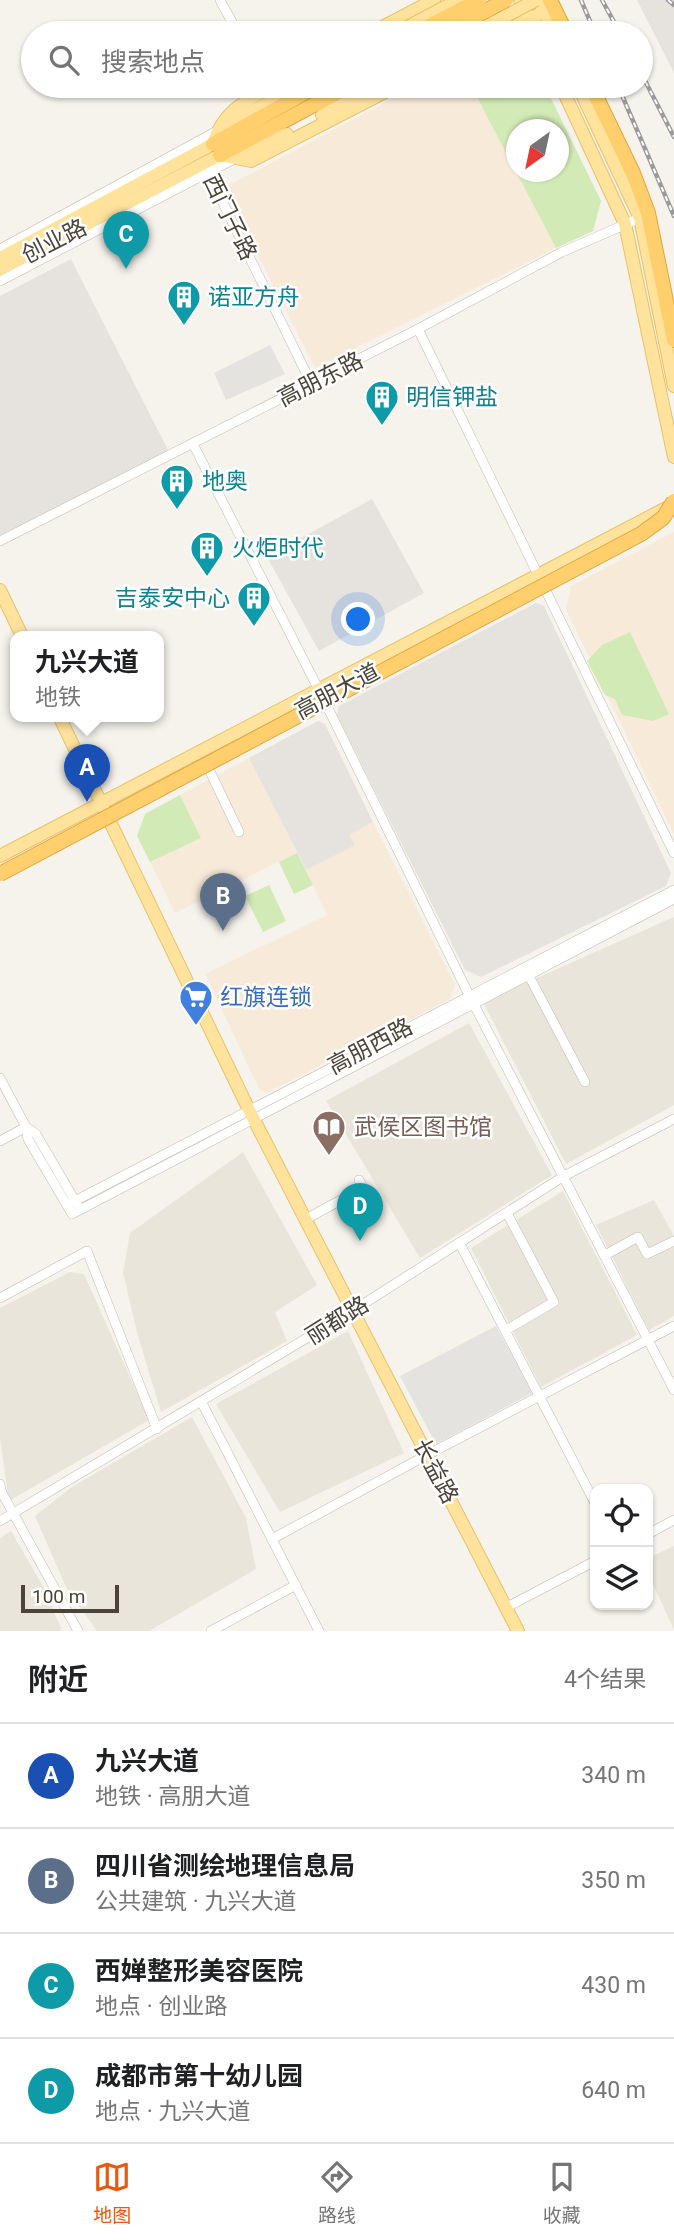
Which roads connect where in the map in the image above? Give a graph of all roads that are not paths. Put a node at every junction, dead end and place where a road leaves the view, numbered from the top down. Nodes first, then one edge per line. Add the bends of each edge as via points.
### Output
1 (220, 0) edge
2 (434, 0) edge
3 (458, 0) edge
4 (479, 0) edge
5 (506, 0) edge
6 (520, 0) edge
7 (542, 3) edge
8 (420, 7) junction
9 (529, 19) junction
10 (231, 21) edge
11 (394, 21) edge
12 (419, 21) edge
13 (439, 21) edge
14 (460, 21) edge
15 (467, 21) edge
16 (501, 21) edge
17 (525, 21) edge
18 (549, 21) edge
19 (556, 21) edge
20 (259, 98) edge
21 (266, 98) edge
22 (331, 98) edge
23 (350, 98) edge
24 (374, 98) edge
25 (567, 98) edge
26 (584, 98) edge
27 (597, 98) edge
28 (292, 124) junction
29 (217, 143) junction
30 (236, 158) junction
31 (206, 168) junction
32 (640, 218) junction
33 (625, 224) junction
34 (0, 249) edge
35 (0, 258) edge
36 (0, 269) edge
37 (0, 281) edge
38 (418, 330) junction
39 (674, 340) edge
40 (312, 383) junction
41 (674, 386) edge
42 (193, 444) junction
43 (674, 457) edge
44 (674, 502) edge
45 (674, 515) edge
46 (0, 541) edge
47 (542, 580) junction
48 (0, 590) edge
49 (20, 631) edge
50 (321, 694) junction
51 (62, 722) edge
52 (205, 761) junction
53 (102, 808) junction
54 (83, 831) junction
55 (239, 832) dead end
56 (674, 853) edge
57 (0, 856) edge
58 (0, 868) edge
59 (0, 874) edge
60 (674, 890) edge
61 (674, 899) edge
62 (528, 974) junction
63 (471, 999) junction
64 (0, 1078) edge
65 (584, 1082) dead end
66 (251, 1115) junction
67 (674, 1119) edge
68 (26, 1127) junction
69 (0, 1141) edge
70 (564, 1177) junction
71 (359, 1180) dead end
72 (71, 1203) junction
73 (507, 1213) junction
74 (306, 1219) junction
75 (674, 1241) edge
76 (460, 1244) junction
77 (604, 1255) junction
78 (0, 1298) edge
79 (354, 1310) junction
80 (674, 1326) edge
81 (506, 1330) junction
82 (648, 1339) junction
83 (674, 1390) edge
84 (540, 1397) junction
85 (202, 1403) junction
86 (157, 1429) junction
87 (427, 1455) junction
88 (0, 1484) edge
89 (590, 1493) edge
90 (14, 1514) junction
91 (674, 1520) edge
92 (0, 1521) edge
93 (653, 1531) edge
94 (272, 1539) junction
95 (590, 1564) edge
96 (296, 1585) junction
97 (508, 1607) junction
98 (78, 1631) edge
99 (211, 1631) edge
100 (319, 1631) edge
101 (518, 1631) edge

1 - 10 street
2 - 8 main road
3 - 12 main road, bridge
4 - 13 highway, bridge
5 - 15 highway, bridge
6 - 9 main road
7 - 9 main road
7 - 16 main road, bridge
7 - 18 main road
7 - 19 highway
8 - 11 main road
8 - 14 street via 448,12
9 - 17 main road
20 - 29 main road via 232,110
21 - 29 highway
22 - 28 highway
23 - 28 main road
24 - 30 main road via 251,161
25 - 33 main road
26 - 32 main road
27 - 39 highway via 648,213
28 - 29 highway
28 - 30 main road
29 - 30 main road
29 - 31 main road, 创业路
29 - 34 street
29 - 35 main road, 创业路
30 - 31 street
31 - 36 main road, 创业路
31 - 37 street
31 - 40 street, 西门子路
32 - 33 street, 高朋东路
32 - 41 main road
33 - 38 street, 高朋东路 via 562,252
33 - 43 main road
38 - 40 street, 高朋东路
38 - 47 street
40 - 42 street, 高朋东路
42 - 46 street, 高朋东路
42 - 50 street
44 - 47 main road, 高朋大道
44 - 54 highway, bridge via 663,518 641,534
45 - 47 main road, 高朋大道
47 - 50 main road, 高朋大道
47 - 56 street
48 - 49 main road
50 - 52 main road, 高朋大道
50 - 53 main road, 高朋大道
50 - 54 highway, bridge via 286,726 117,818
50 - 63 street
51 - 53 main road, 长益路
52 - 53 main road, 高朋大道
52 - 55 street
53 - 57 main road, 高朋大道
53 - 58 main road, 高朋大道
53 - 66 main road, 长益路
54 - 59 highway, bridge
60 - 63 street, 高朋西路
61 - 62 street, 高朋西路
62 - 63 street, 高朋西路
62 - 65 street
63 - 66 street, 高朋西路
63 - 70 street
64 - 68 street
66 - 72 street, 高朋西路
66 - 72 street, 高朋西路 via 76,1212
66 - 74 main road, 长益路
67 - 70 street, 丽都路
68 - 69 street
68 - 72 street via 36,1134
70 - 73 street, 丽都路
70 - 77 street
71 - 74 street via 363,1188 340,1196
73 - 76 street, 丽都路
73 - 81 street via 554,1302
74 - 79 main road, 长益路
75 - 77 street via 647,1254 638,1237
76 - 79 street, 丽都路
76 - 81 street
77 - 82 street
78 - 86 street via 87,1251
79 - 85 street, 丽都路
79 - 87 main road, 长益路
80 - 82 street
81 - 84 street
82 - 83 street
82 - 84 street
84 - 87 street
84 - 89 street
85 - 86 street, 丽都路
85 - 94 street
86 - 90 street, 丽都路
87 - 94 street
87 - 97 main road, 长益路
88 - 90 street
90 - 92 street, 丽都路
90 - 98 street
91 - 93 street
94 - 96 street
95 - 97 street
96 - 99 street
96 - 100 street
97 - 101 main road, 长益路

